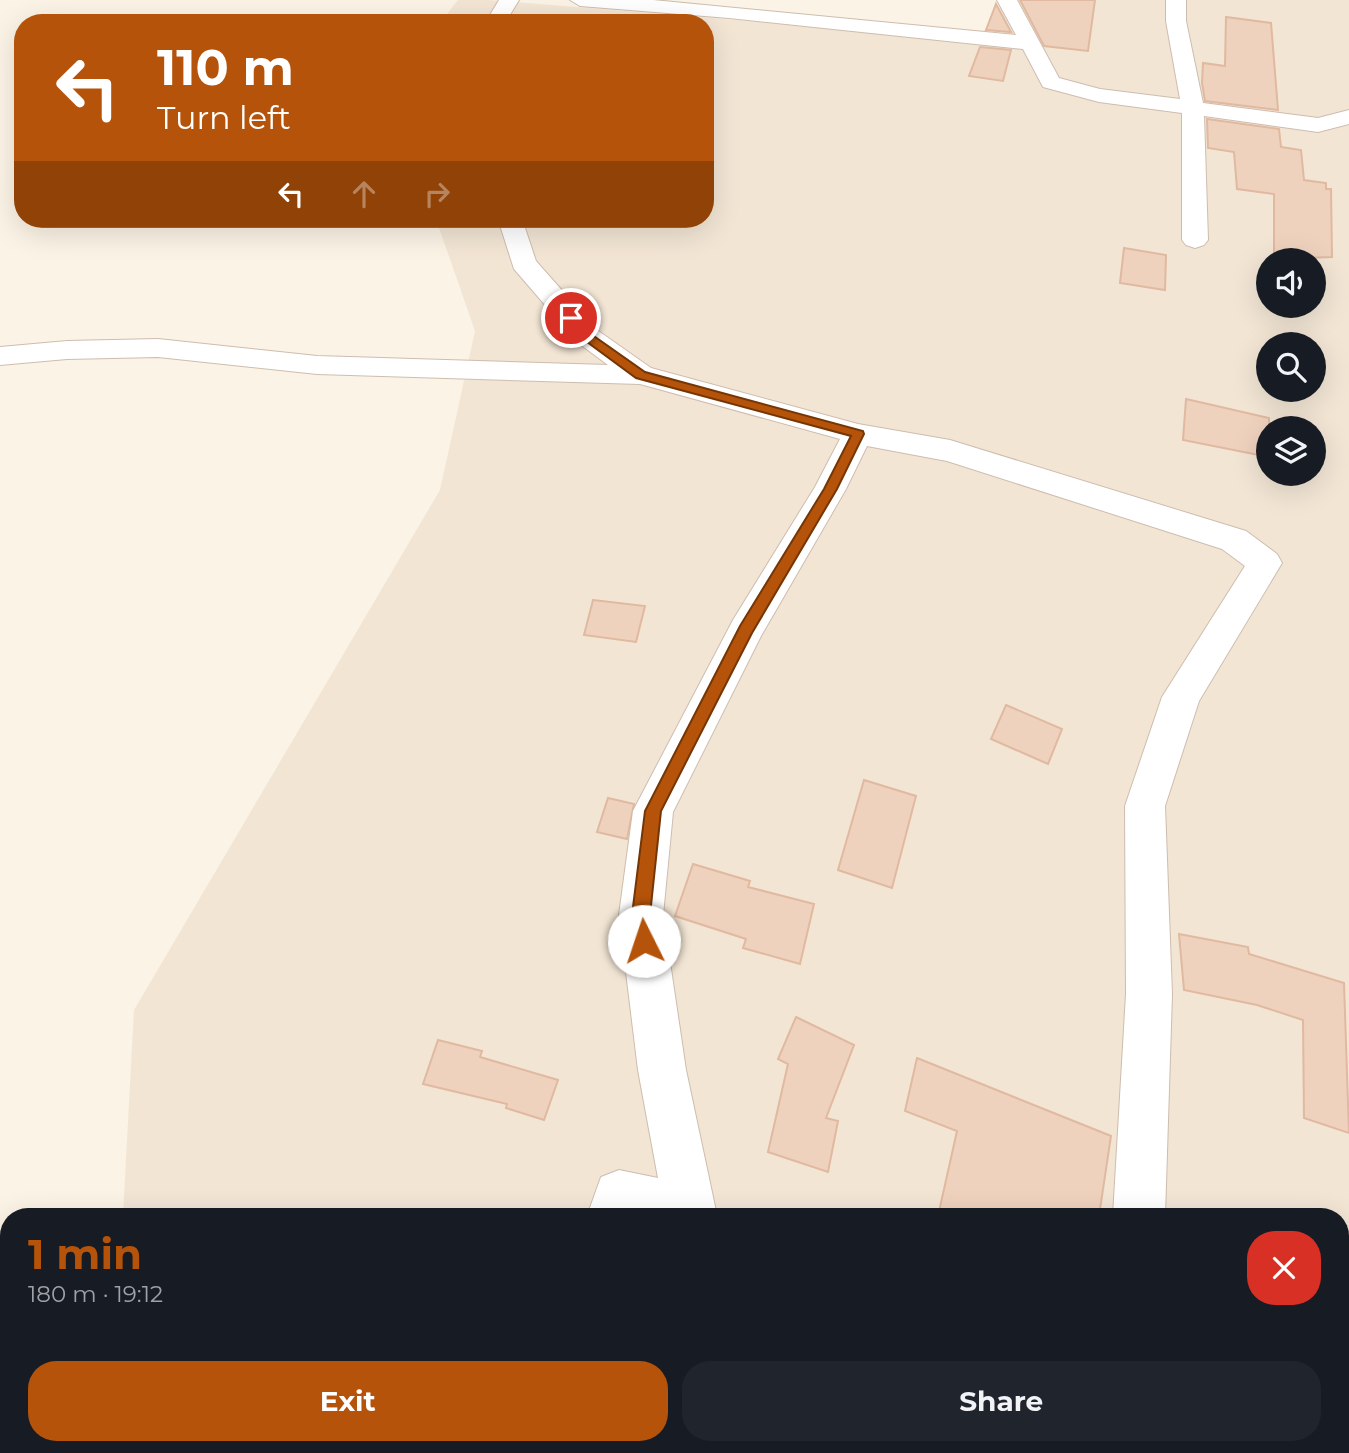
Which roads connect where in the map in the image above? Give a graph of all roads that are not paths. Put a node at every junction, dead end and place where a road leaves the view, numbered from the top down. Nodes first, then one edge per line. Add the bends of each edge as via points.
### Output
1 (580, 0) edge
2 (1007, 0) edge
3 (1177, 0) edge
4 (1029, 43) junction
5 (1193, 108) junction
6 (1349, 117) edge
7 (1326, 123) junction
8 (1349, 134) edge
9 (513, 228) edge
10 (1195, 240) dead end
11 (0, 356) edge
12 (640, 375) junction
13 (858, 434) junction
14 (615, 1208) edge
15 (677, 1208) edge
16 (689, 1208) edge
17 (1139, 1208) edge

1 - 4 street
2 - 4 street
3 - 5 street via 1176,21
4 - 5 street via 1051,82 1099,95
5 - 7 street
5 - 10 street
6 - 7 street
7 - 8 street
9 - 12 street via 523,263 587,336
11 - 12 street via 158,348 317,365
12 - 13 street
13 - 16 street via 746,630 653,811 641,915 662,1070
13 - 17 street via 950,451 1234,540 1265,563 1181,697 1145,806 1149,994
14 - 15 street via 619,1195

